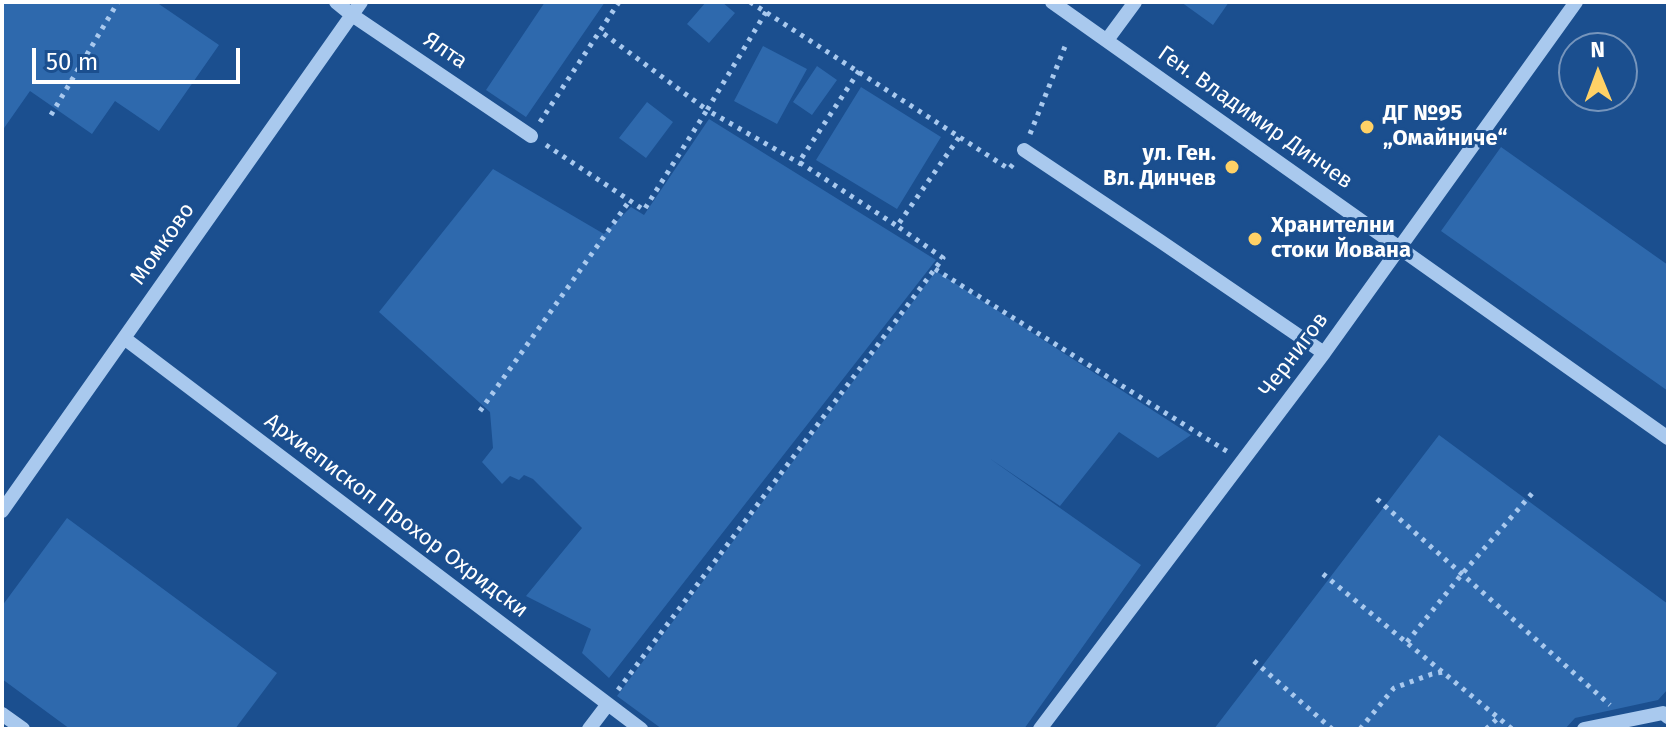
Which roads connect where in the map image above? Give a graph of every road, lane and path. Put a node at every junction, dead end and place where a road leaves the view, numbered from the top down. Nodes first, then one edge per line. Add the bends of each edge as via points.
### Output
1 (118, 2) edge
2 (336, 2) edge
3 (361, 2) edge
4 (619, 2) edge
5 (750, 2) edge
6 (1052, 2) edge
7 (1135, 2) edge
8 (1576, 2) edge
9 (766, 12) junction
10 (352, 15) junction
11 (600, 31) junction
12 (1107, 40) junction
13 (1066, 44) dead end
14 (859, 71) junction
15 (707, 110) junction
16 (51, 115) dead end
17 (531, 136) junction
18 (960, 136) junction
19 (1024, 150) junction
20 (803, 164) junction
21 (630, 200) junction
22 (897, 226) junction
23 (1400, 248) junction
24 (935, 269) junction
25 (124, 338) junction
26 (1324, 353) junction
27 (480, 411) dead end
28 (1668, 438) edge
29 (1242, 461) junction
30 (1535, 490) dead end
31 (1377, 499) dead end
32 (2, 511) edge
33 (1323, 574) dead end
34 (1462, 574) junction
35 (1407, 643) junction
36 (1254, 661) dead end
37 (1443, 672) junction
38 (608, 704) junction
39 (2, 714) edge
40 (1668, 717) edge
41 (1498, 718) junction
42 (1627, 720) junction
43 (23, 729) edge
44 (589, 729) edge
45 (641, 729) edge
46 (1040, 729) edge
47 (1332, 729) edge
48 (1360, 729) edge
49 (1486, 729) edge
50 (1512, 729) edge
51 (1584, 729) edge

1 - 16 path
2 - 10 street, Ялта
3 - 10 street, Момково
4 - 11 path
5 - 9 path
6 - 12 street, Ген. Владимир Динчев
7 - 12 street
8 - 23 street, Чернигов
9 - 14 path
9 - 15 path
10 - 17 street, Ялта
10 - 25 street, Момково
11 - 15 path
11 - 17 path
12 - 23 street, Ген. Владимир Динчев
13 - 19 path
14 - 18 path
14 - 20 path via 799,162
15 - 20 path
15 - 21 path via 644,210
17 - 21 path
18 - 19 path via 1009,169
18 - 22 path
19 - 26 street
20 - 22 path
21 - 27 path
22 - 24 path via 943,258
23 - 26 street, Чернигов
23 - 28 street, Ген. Владимир Динчев
24 - 29 path
24 - 38 path
25 - 32 street, Момково
25 - 38 street, Архиепископ Прохор Охридски
26 - 29 street, Чернигов
29 - 46 street, Чернигов
30 - 34 path
31 - 34 path
33 - 35 path
34 - 35 path
34 - 42 path
35 - 37 path
36 - 47 path
37 - 41 path
37 - 48 path via 1394,688
38 - 44 street
38 - 45 street, Архиепископ Прохор Охридски
39 - 43 street
40 - 42 street via 1663,713
41 - 49 path
41 - 50 path
42 - 51 street

